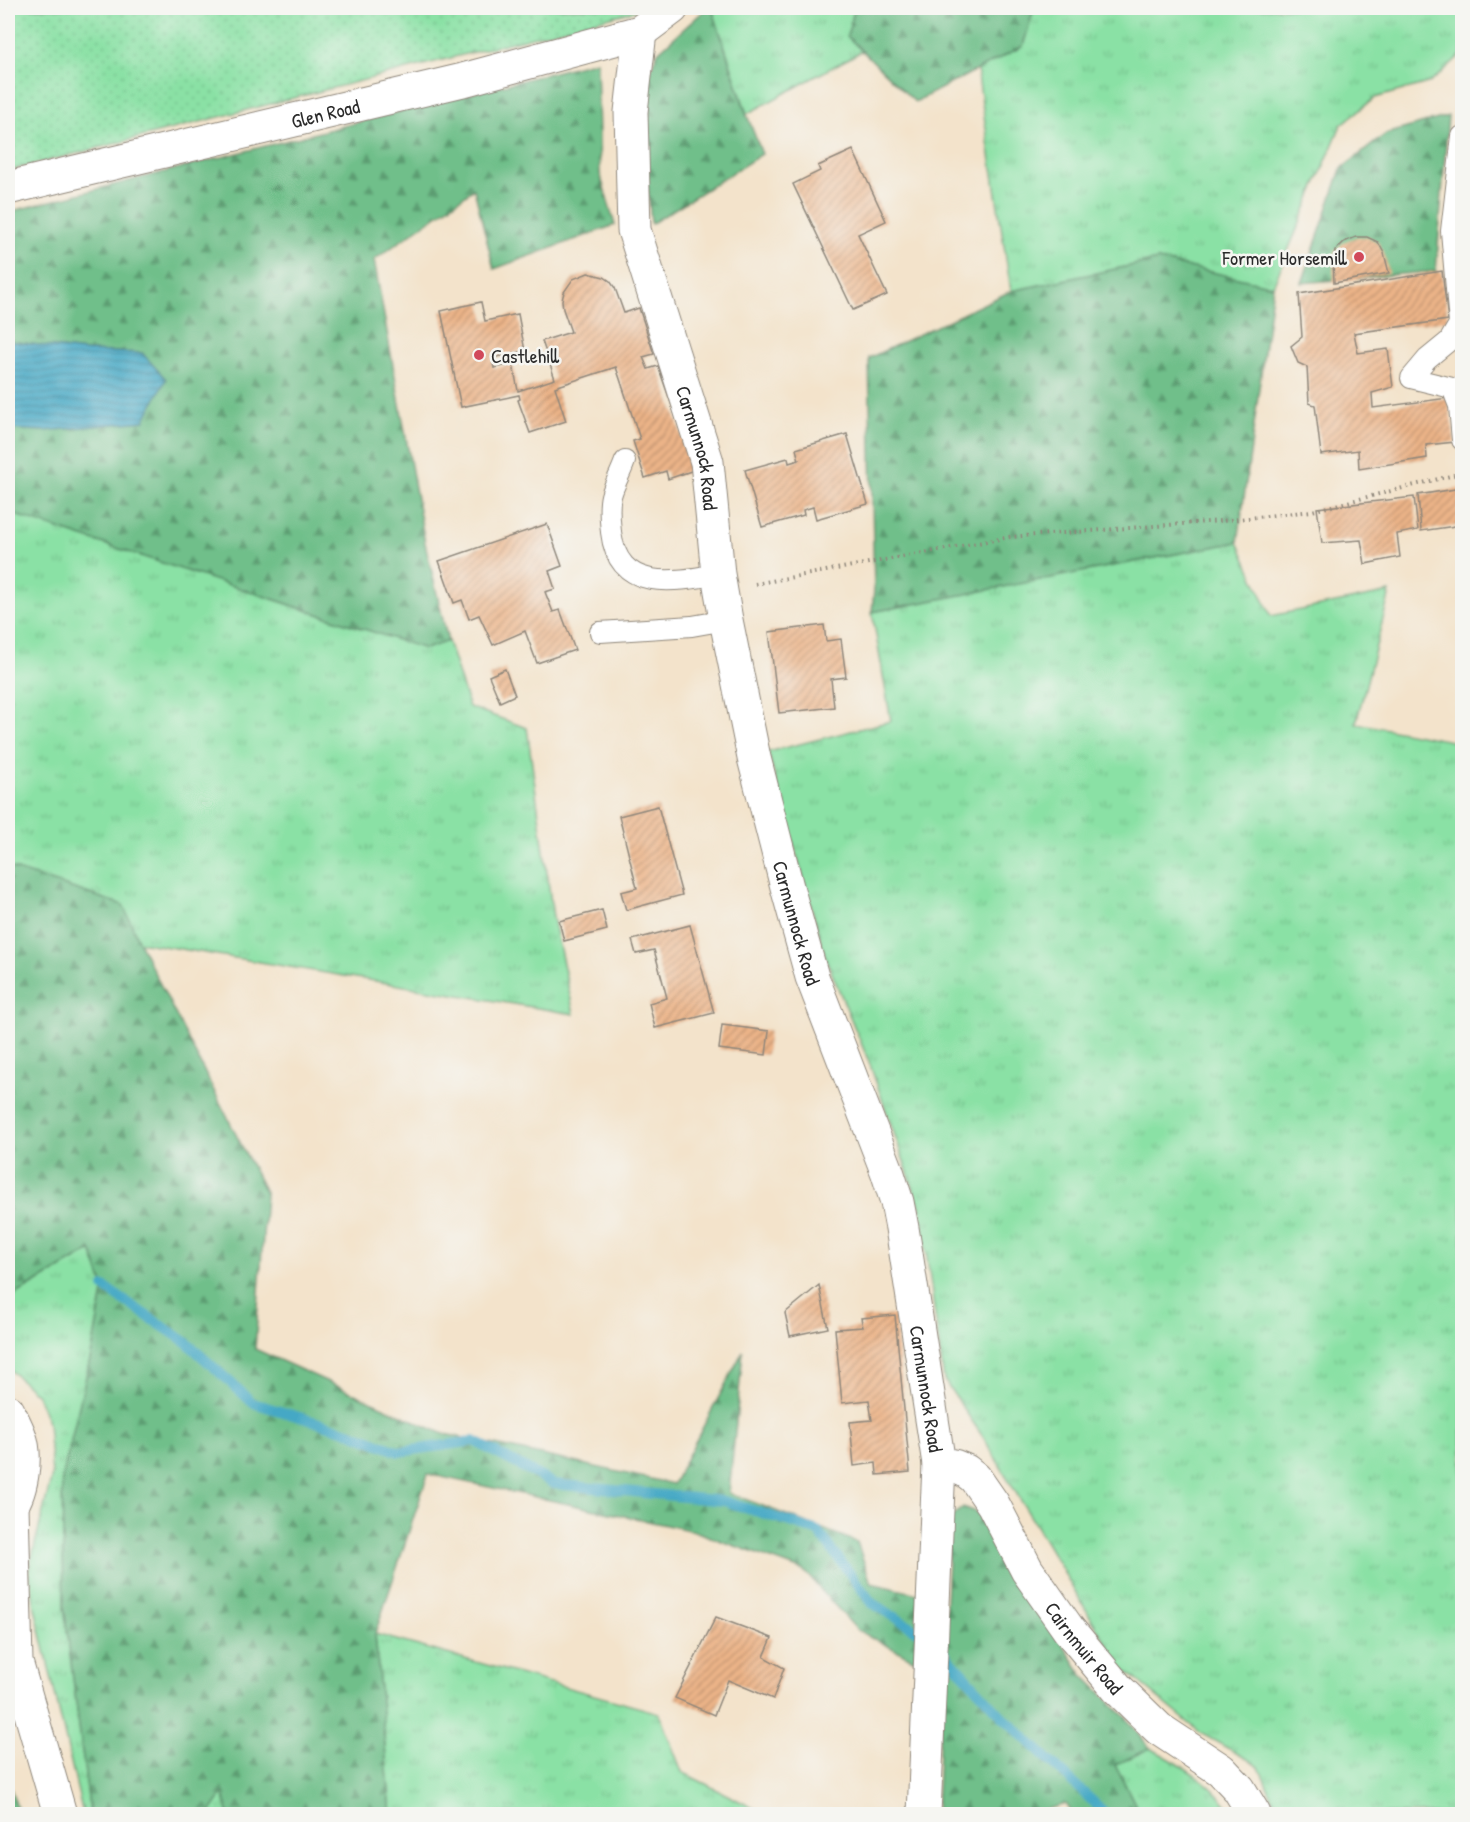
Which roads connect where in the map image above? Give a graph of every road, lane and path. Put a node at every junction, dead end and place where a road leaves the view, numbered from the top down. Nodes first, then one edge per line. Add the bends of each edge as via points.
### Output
1 (672, 8) edge
2 (639, 32) junction
3 (1462, 136) edge
4 (8, 188) edge
5 (1462, 440) edge
6 (625, 461) dead end
7 (1462, 473) edge
8 (722, 595) junction
9 (600, 633) dead end
10 (8, 1411) edge
11 (939, 1464) junction
12 (10, 1508) edge
13 (12, 1657) edge
14 (60, 1815) edge
15 (924, 1815) edge
16 (1254, 1815) edge

1 - 2 street
2 - 4 street, Glen Road via 463,80
2 - 8 street, Carmunnock Road via 631,112 634,230 706,462
3 - 5 lane via 1451,231 1459,324 1449,341 1411,378 1452,388 1459,406
6 - 8 lane via 609,512 615,553 623,565 640,577 683,580
7 - 8 path via 1312,511 1010,537
8 - 9 lane via 692,626
8 - 11 street, Carmunnock Road via 754,758 812,977 897,1202
10 - 12 street via 21,1438 23,1473
11 - 15 street, Carmunnock Road
11 - 16 street, Cairnmuir Road via 954,1466 975,1478 1027,1570 1083,1647 1159,1729 1221,1770 1239,1789
12 - 13 street
13 - 14 street

